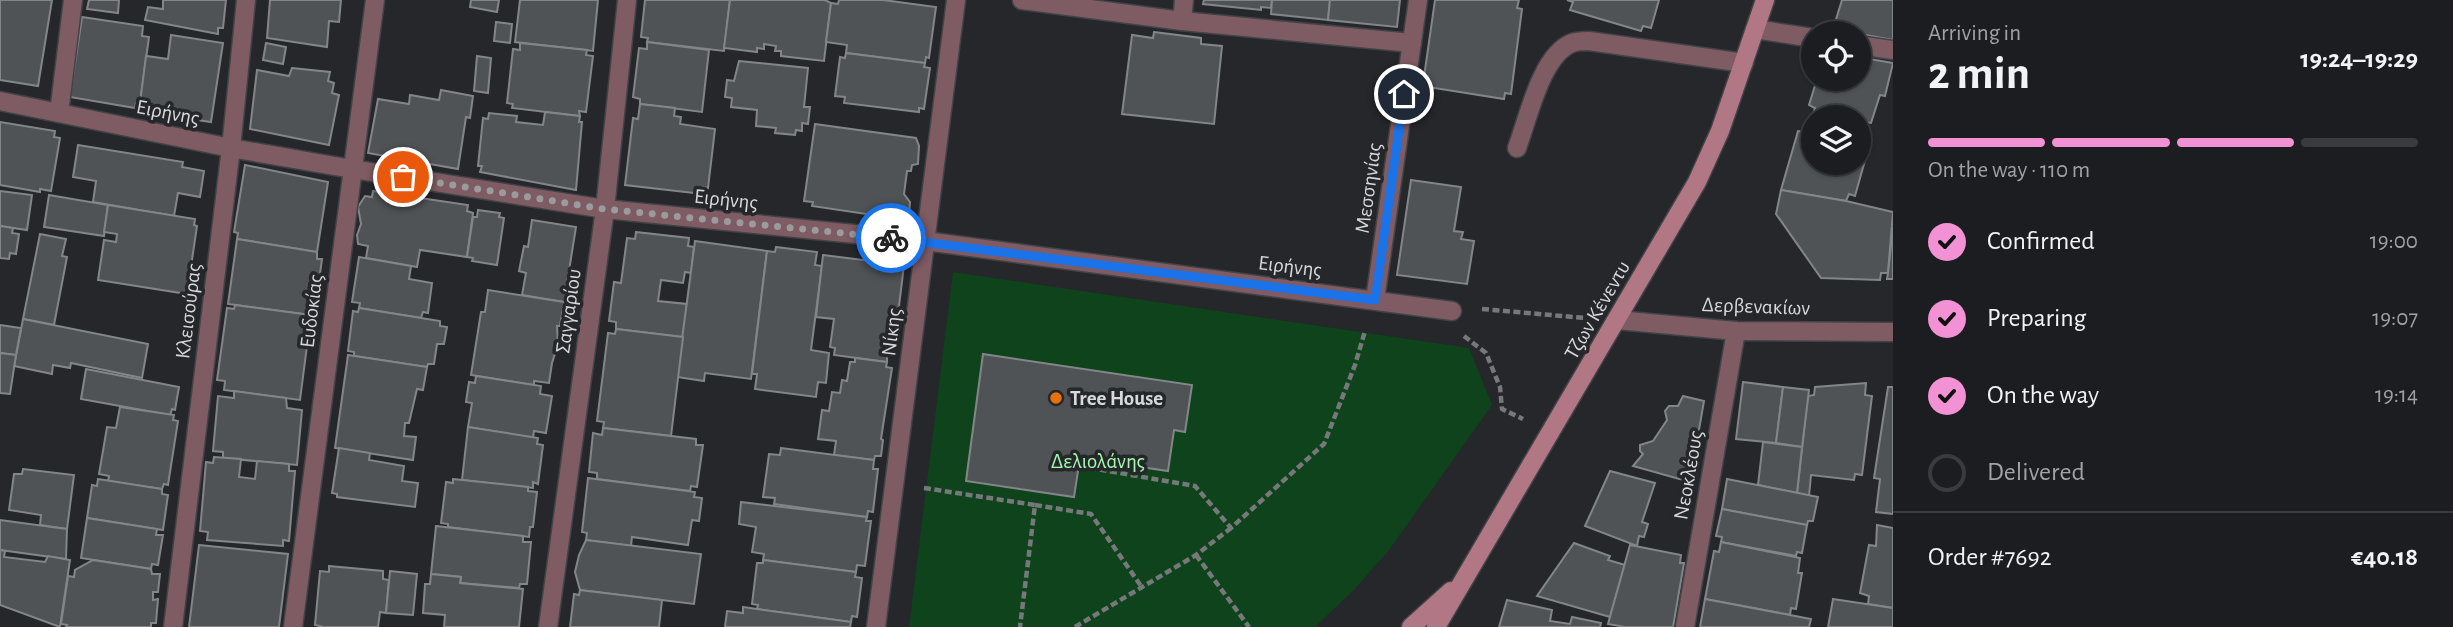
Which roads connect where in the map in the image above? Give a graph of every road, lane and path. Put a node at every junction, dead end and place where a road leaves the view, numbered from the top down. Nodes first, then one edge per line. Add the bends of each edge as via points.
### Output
1 (74, 0) edge
2 (246, 0) edge
3 (375, 0) edge
4 (627, 0) edge
5 (956, 0) edge
6 (1022, 0) edge
7 (1184, 0) edge
8 (1418, 0) edge
9 (1765, 0) edge
10 (1182, 20) junction
11 (1755, 29) junction
12 (1801, 36) edge
13 (1412, 43) junction
14 (1871, 47) edge
15 (1893, 50) edge
16 (1744, 63) junction
17 (0, 101) edge
18 (59, 113) junction
19 (231, 148) junction
20 (1517, 148) dead end
21 (352, 169) junction
22 (604, 209) junction
23 (925, 242) junction
24 (1375, 300) junction
25 (1452, 311) junction
26 (1617, 320) junction
27 (1736, 331) junction
28 (1893, 332) edge
29 (1551, 432) junction
30 (1079, 466) dead end
31 (895, 484) junction
32 (1035, 505) junction
33 (1231, 528) junction
34 (1196, 555) junction
35 (1462, 582) junction
36 (1141, 586) junction
37 (173, 627) edge
38 (293, 627) edge
39 (548, 627) edge
40 (876, 627) edge
41 (1020, 627) edge
42 (1075, 627) edge
43 (1250, 627) edge
44 (1411, 627) edge
45 (1436, 627) edge
46 (1685, 627) edge

1 - 18 street
2 - 19 street, Κλεισούρας
3 - 21 street, Ευδοκίας
4 - 22 street, Σαγγαρίου
5 - 23 street, Νίκης
6 - 10 street
7 - 10 street
8 - 13 street, Μεσσηνίας
9 - 11 street, Τζων Κένεντυ
10 - 13 street
11 - 12 street
11 - 16 street, Τζων Κένεντυ
13 - 24 street, Μεσσηνίας
14 - 15 street
16 - 20 street via 1588,41 1573,43 1556,54 1545,70
16 - 26 street, Τζων Κένεντυ via 1697,182
17 - 18 street, Ειρήνης
18 - 19 street, Ειρήνης
19 - 21 street, Ειρήνης
19 - 37 street, Κλεισούρας
21 - 22 street, Ειρήνης
21 - 38 street, Ευδοκίας
22 - 23 street, Ειρήνης
22 - 39 street, Σαγγαρίου
23 - 24 street, Ειρήνης
23 - 31 street, Νίκης
24 - 25 street, Ειρήνης
24 - 33 path via 1324,443
25 - 26 path via 1472,308
25 - 29 path via 1466,339 1486,353 1500,387 1502,410
26 - 27 street, Δερβενακίων
26 - 29 street, Τζων Κένεντυ
27 - 28 street, Δερβενακίων
27 - 46 street, Νεοκλέους
29 - 35 street, Τζων Κένεντυ
30 - 33 path via 1195,486
31 - 32 path
31 - 40 street, Νίκης
32 - 36 path via 1091,514
32 - 41 path
33 - 34 path
34 - 36 path
34 - 43 path
35 - 44 street
35 - 45 street, Τζων Κένεντυ
36 - 42 path

